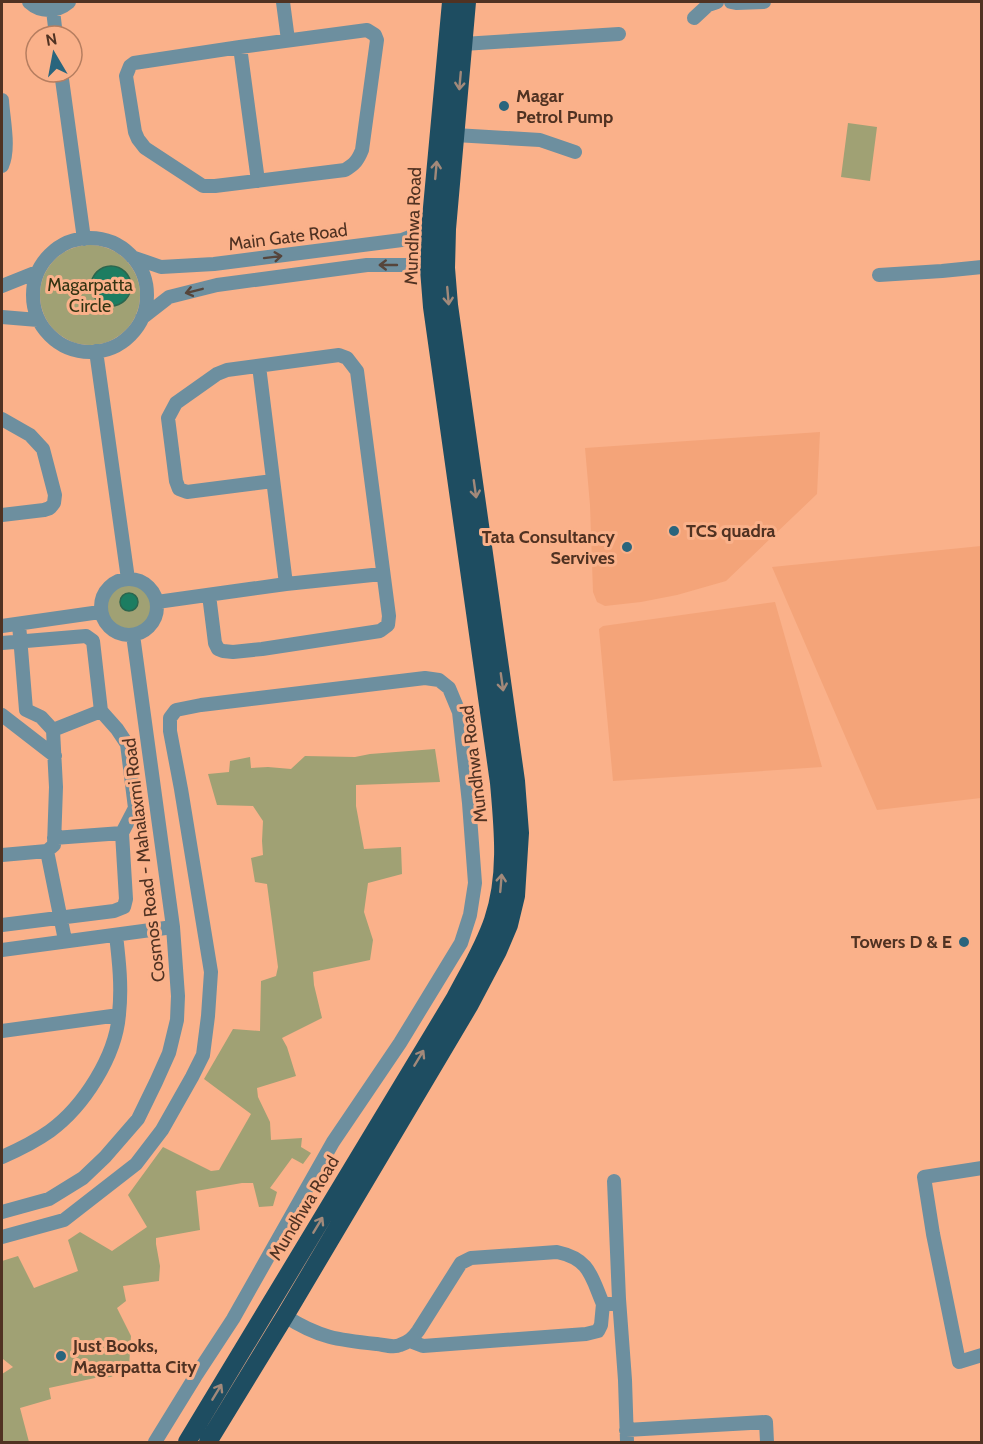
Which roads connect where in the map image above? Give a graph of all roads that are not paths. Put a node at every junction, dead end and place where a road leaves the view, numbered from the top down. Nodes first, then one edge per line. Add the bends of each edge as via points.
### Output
1 (28, 2) edge
2 (69, 2) edge
3 (283, 2) edge
4 (451, 2) edge
5 (467, 2) edge
6 (717, 2) edge
7 (734, 2) edge
8 (764, 2) edge
9 (53, 10) junction
10 (694, 18) dead end
11 (55, 24) edge
12 (619, 34) dead end
13 (288, 40) junction
14 (463, 44) junction
15 (240, 47) junction
16 (63, 84) edge
17 (2, 100) edge
18 (455, 135) junction
19 (575, 152) dead end
20 (2, 166) edge
21 (258, 181) junction
22 (439, 229) junction
23 (84, 239) junction
24 (132, 257) junction
25 (981, 267) edge
26 (438, 268) junction
27 (37, 272) junction
28 (879, 275) dead end
29 (2, 286) edge
30 (2, 317) edge
31 (142, 318) junction
32 (38, 320) junction
33 (96, 351) junction
34 (259, 366) junction
35 (2, 419) edge
36 (273, 481) junction
37 (2, 515) edge
38 (382, 574) junction
39 (128, 579) junction
40 (286, 584) junction
41 (209, 595) junction
42 (157, 602) junction
43 (100, 612) junction
44 (19, 624) junction
45 (2, 626) edge
46 (133, 635) junction
47 (21, 641) junction
48 (2, 643) edge
49 (26, 710) junction
50 (101, 711) junction
51 (2, 715) edge
52 (53, 730) junction
53 (55, 756) junction
54 (181, 789) junction
55 (154, 792) junction
56 (122, 833) junction
57 (51, 844) junction
58 (2, 855) edge
59 (61, 917) junction
60 (2, 925) edge
61 (173, 927) junction
62 (116, 935) junction
63 (66, 940) junction
64 (2, 950) edge
65 (119, 1015) junction
66 (2, 1031) edge
67 (2, 1158) edge
68 (981, 1168) edge
69 (614, 1181) dead end
70 (344, 1199) junction
71 (2, 1212) edge
72 (2, 1237) edge
73 (603, 1304) junction
74 (619, 1304) junction
75 (285, 1316) junction
76 (404, 1344) junction
77 (981, 1355) edge
78 (626, 1437) edge
79 (155, 1443) edge
80 (187, 1443) edge
81 (208, 1443) edge
82 (767, 1443) edge

1 - 9 street via 40,9
2 - 9 street
3 - 13 street
22 -> 4 highway, Mundhwa Road
5 - 14 highway, Mundhwa Road
6 - 10 street
7 - 8 street
9 - 11 street
12 - 14 street
13 - 15 street
13 - 21 street via 367,30 375,35 362,150 358,160 345,170
14 -> 18 highway, Mundhwa Road
15 - 21 street
15 - 21 street via 134,63 126,76 135,132 145,148 203,186
16 - 23 street
17 - 20 street via 6,158
18 - 19 street via 540,140
18 - 22 highway, Mundhwa Road
24 -> 22 street, Main Gate Road via 161,267 214,264 402,240
22 - 26 highway, Mundhwa Road
23 - 24 street via 105,240
23 - 27 street via 58,248
24 - 31 street via 146,286
25 - 28 street
26 -> 31 street via 367,266 217,285 170,297
26 - 70 highway, Mundhwa Road via 432,307 499,783 504,834 500,893 487,936
27 - 29 street
27 - 32 street via 33,304
30 - 32 street
31 - 33 street via 122,342
32 - 33 street via 60,344 75,350
33 - 39 street
34 - 36 street
34 - 36 street via 217,374 176,403 168,418 179,489 187,492
34 - 38 street via 339,355 353,363
35 - 37 street via 30,435 43,449 55,495 50,508
36 - 40 street
38 - 40 street
38 - 41 street via 389,616 385,628 262,649 218,649
39 - 42 street via 136,579 150,588
39 - 43 street via 106,589
40 - 41 street
41 - 42 street
42 - 46 street via 151,625
43 - 44 street
43 - 46 street via 114,632
44 - 45 street
44 - 47 street
46 - 55 street, Cosmos Road - Mahalaxmi Road
47 - 48 street
47 - 49 street
47 - 50 street via 86,636 93,641
49 - 51 street
49 - 52 street
50 - 52 street
50 - 56 street via 127,744 135,807
51 - 53 street
52 - 53 street
53 - 57 street
54 - 55 street
54 - 72 street via 211,972 203,1054 162,1130 136,1164 64,1220
54 - 79 street via 170,731 170,718 176,710 425,678 439,680 449,688 459,712 475,883 461,943 333,1142 233,1319
55 - 61 street, Cosmos Road - Mahalaxmi Road
56 - 57 street
56 - 59 street via 124,907
57 - 58 street
57 - 59 street
59 - 60 street
59 - 63 street
61 - 62 street
61 - 71 street, Cosmos Road - Mahalaxmi Road via 177,1020 169,1053 138,1119 83,1178 49,1199
62 - 63 street
62 - 65 street
63 - 64 street
65 - 66 street
65 - 67 street via 111,1050 75,1108 51,1130
68 - 77 street via 924,1178 959,1362
69 - 74 street
70 - 75 highway, Mundhwa Road
80 -> 70 highway, Mundhwa Road
73 - 74 street
73 - 76 street via 598,1331 586,1334 423,1346
73 - 76 street via 587,1266 570,1255 557,1252 471,1258 461,1263 418,1331
74 - 78 street
75 - 76 street via 307,1329 348,1342
75 - 81 highway, Mundhwa Road
78 - 82 street via 766,1422

